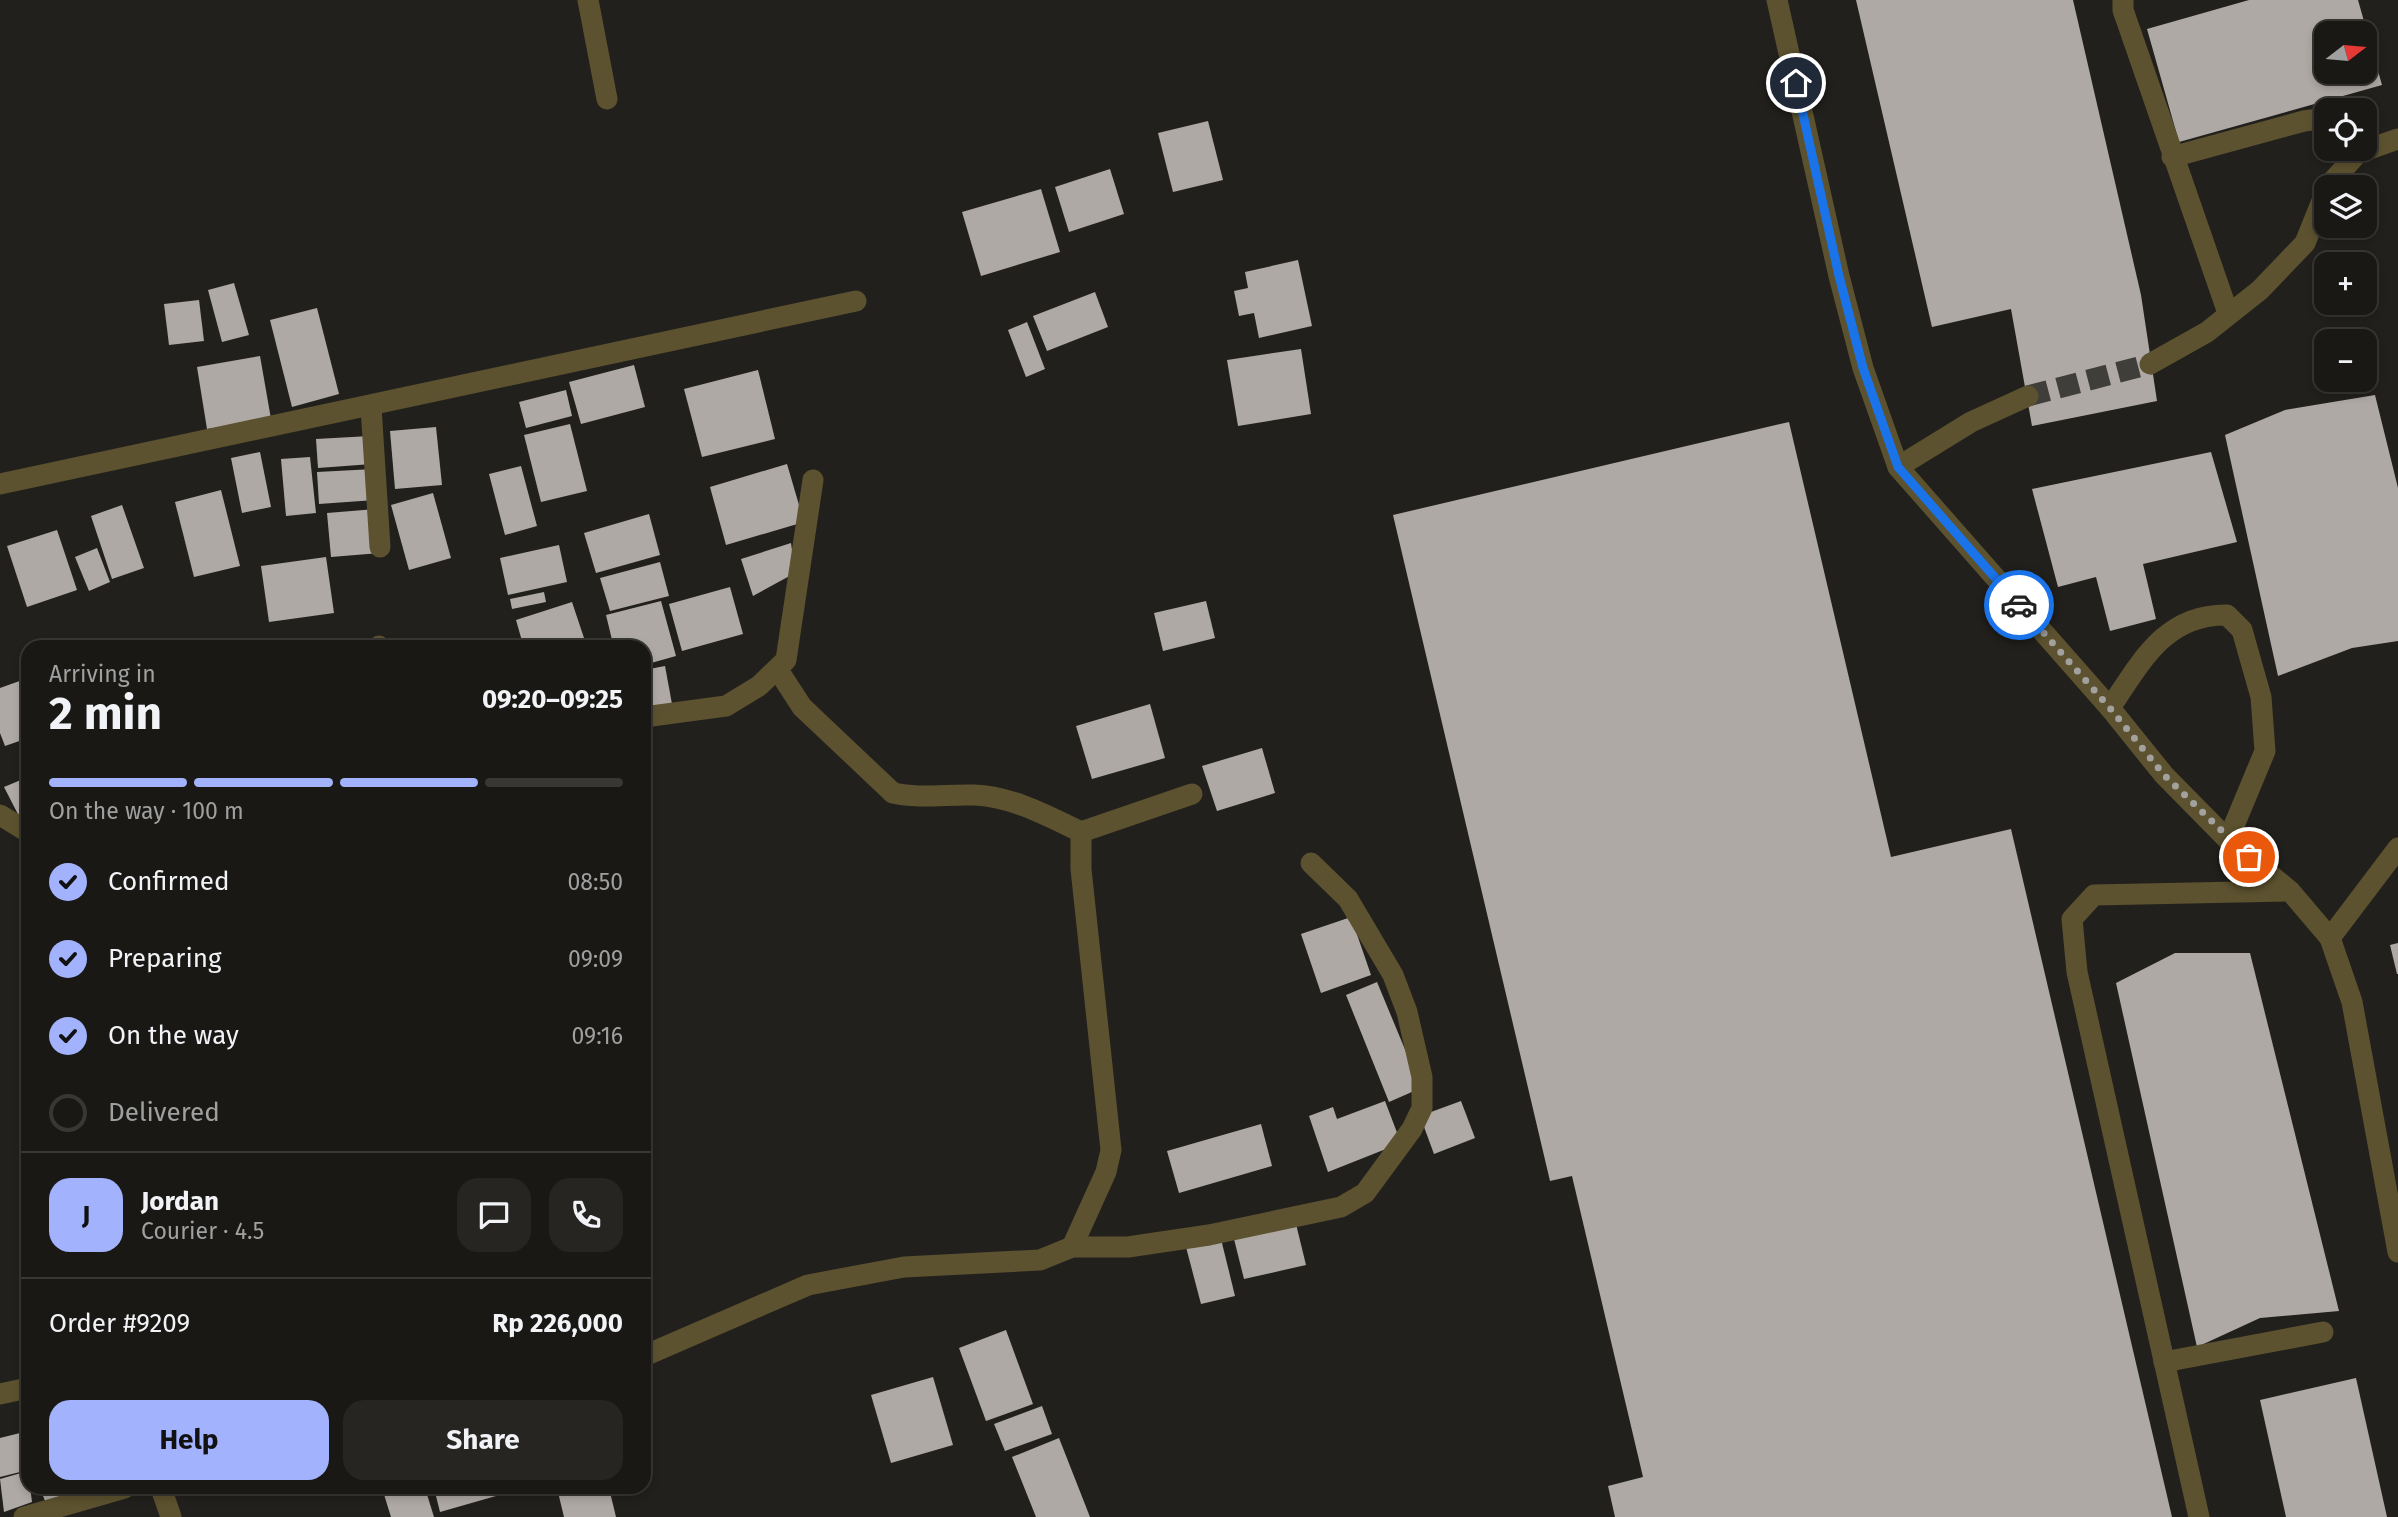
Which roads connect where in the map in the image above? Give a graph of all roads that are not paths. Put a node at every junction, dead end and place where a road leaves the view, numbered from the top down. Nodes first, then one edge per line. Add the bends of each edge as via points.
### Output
1 (588, 0) edge
2 (1777, 0) edge
3 (2123, 0) edge
4 (607, 99) dead end
5 (2314, 120) edge
6 (2398, 139) edge
7 (2377, 145) edge
8 (2172, 157) junction
9 (2348, 161) edge
10 (2338, 175) edge
11 (2314, 221) edge
12 (856, 301) dead end
13 (2228, 313) junction
14 (2150, 364) tunnel mouth
15 (2028, 396) tunnel mouth
16 (371, 407) junction
17 (1898, 467) junction
18 (813, 480) dead end
19 (0, 484) edge
20 (380, 547) dead end
21 (778, 670) junction
22 (2110, 708) junction
23 (651, 716) edge
24 (1192, 794) dead end
25 (0, 815) edge
26 (21, 828) edge
27 (1081, 832) junction
28 (2228, 840) junction
29 (2398, 848) edge
30 (1311, 863) dead end
31 (2290, 891) junction
32 (2330, 938) junction
33 (1072, 1247) junction
34 (2398, 1252) edge
35 (2323, 1332) dead end
36 (651, 1353) edge
37 (2164, 1362) junction
38 (21, 1390) edge
39 (0, 1394) edge
40 (104, 1494) edge
41 (163, 1494) edge
42 (23, 1517) edge
43 (171, 1517) edge
44 (2199, 1517) edge

1 - 4 street
2 - 17 street via 1839,276 1863,368
3 - 8 street
5 - 8 street
6 - 7 street
8 - 13 street
9 - 10 street
11 - 13 street via 2305,243 2260,290
12 - 16 street
13 - 14 street via 2207,332
15 - 17 street via 1971,422
16 - 19 street
16 - 20 street
17 - 22 street
18 - 21 street via 786,660
21 - 23 street via 726,706
21 - 27 street via 802,707 893,793 913,798 999,798
22 - 28 street via 2164,775
22 - 28 street via 2168,631 2216,615 2227,615 2242,630 2261,697 2265,751
24 - 27 street
25 - 26 street
27 - 33 street via 1111,1150 1106,1172
28 - 31 street
29 - 32 street
30 - 33 street via 1348,899 1393,975 1422,1077 1422,1108 1412,1129 1365,1193 1341,1207 1209,1235 1128,1247
31 - 32 street
31 - 37 street via 2094,895 2072,919 2077,972
32 - 34 street via 2352,1002
33 - 36 street via 1040,1260 904,1267 808,1285
35 - 37 street
37 - 44 street
38 - 39 street
40 - 42 street
41 - 43 street

